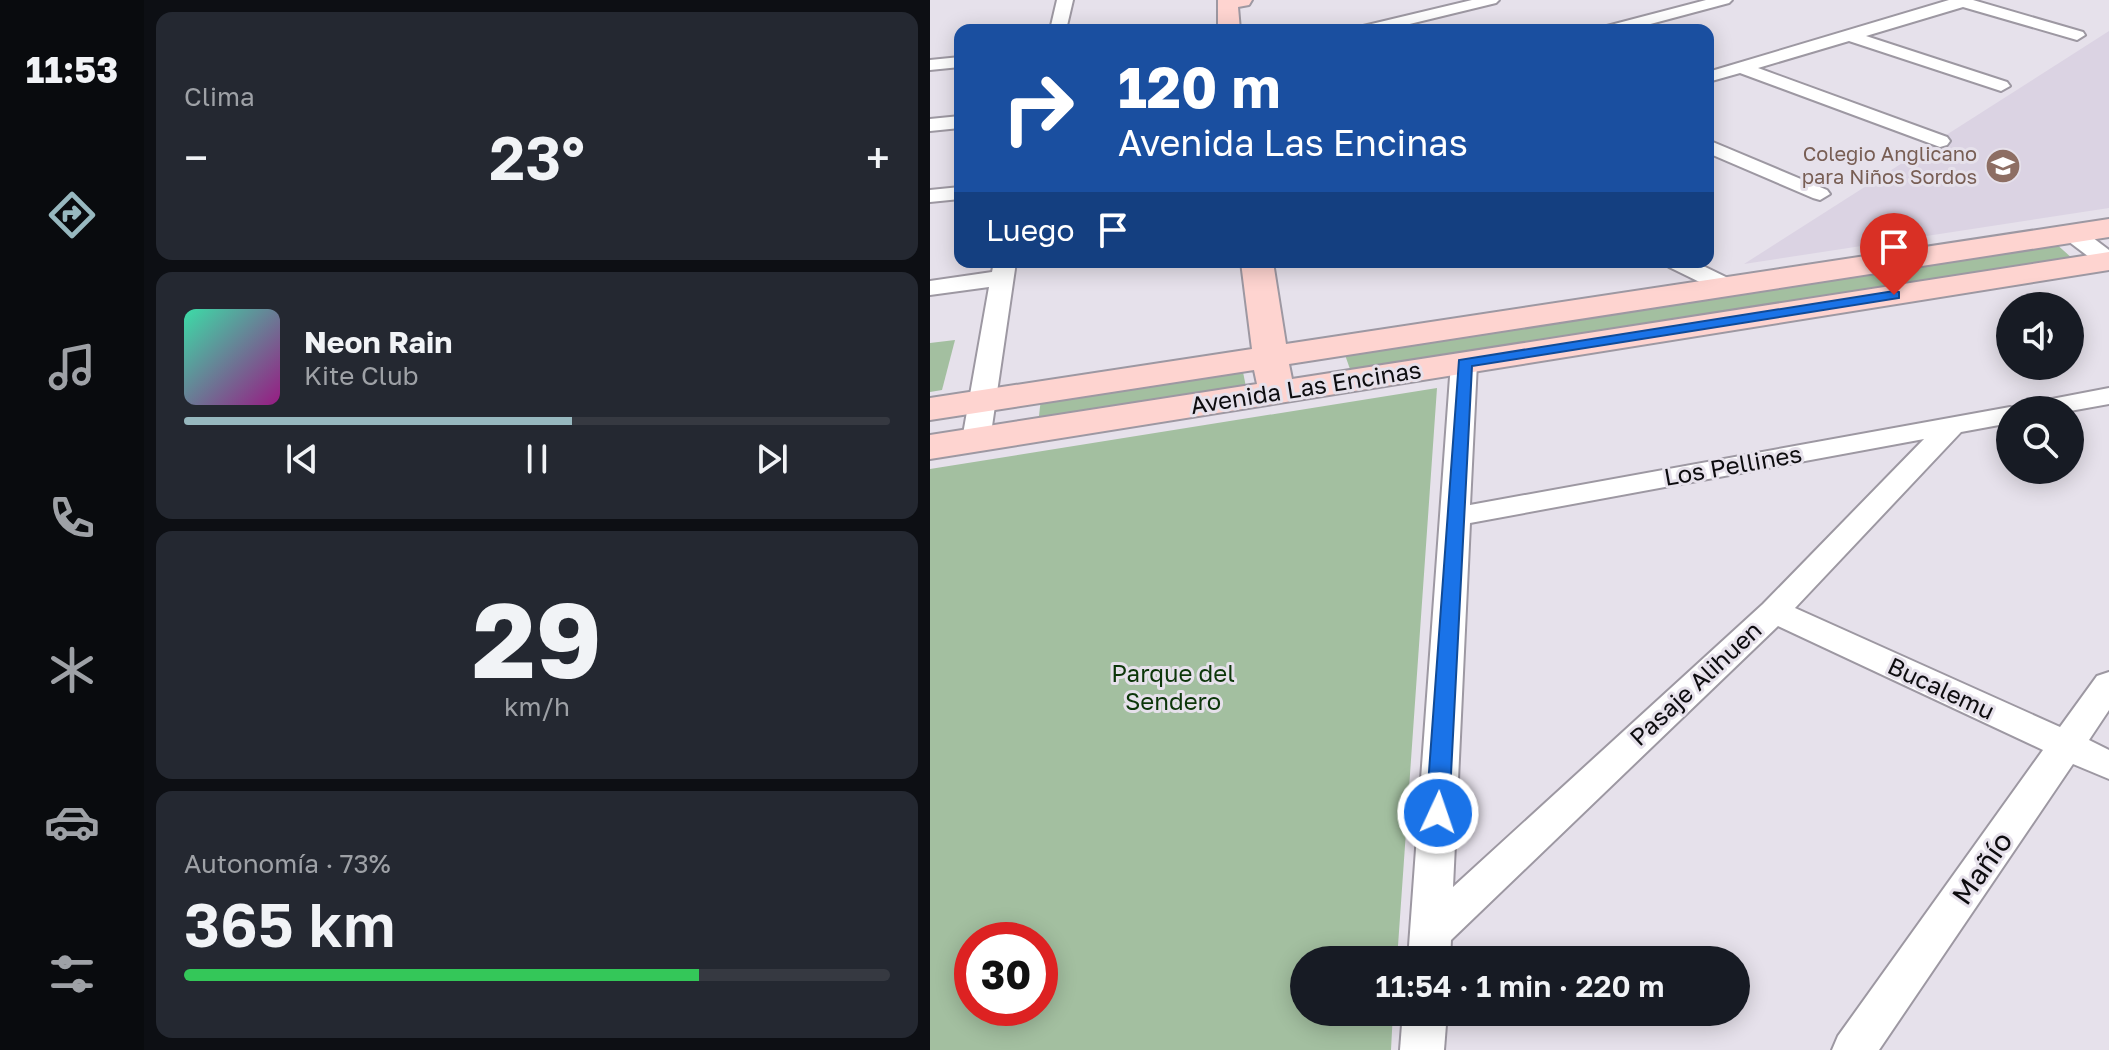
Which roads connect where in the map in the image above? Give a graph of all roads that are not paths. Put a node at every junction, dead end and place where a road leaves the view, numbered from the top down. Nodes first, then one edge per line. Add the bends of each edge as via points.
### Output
1 (1065, 0) edge
2 (1491, 0) edge
3 (1724, 0) edge
4 (1231, 1) edge
5 (1960, 1) edge
6 (1059, 24) edge
7 (1229, 24) edge
8 (1390, 24) edge
9 (1632, 24) edge
10 (1848, 35) junction
11 (2077, 35) dead end
12 (954, 63) edge
13 (930, 65) edge
14 (1740, 67) junction
15 (1714, 75) edge
16 (2001, 86) dead end
17 (954, 123) edge
18 (930, 125) edge
19 (1940, 141) dead end
20 (1714, 149) edge
21 (954, 194) edge
22 (1820, 194) dead end
23 (930, 196) edge
24 (2109, 228) edge
25 (2072, 233) junction
26 (2109, 261) edge
27 (1258, 268) edge
28 (1689, 268) edge
29 (1004, 270) edge
30 (1726, 286) junction
31 (930, 288) edge
32 (1464, 363) junction
33 (1273, 374) junction
34 (2109, 396) edge
35 (982, 400) junction
36 (2084, 401) edge
37 (930, 409) edge
38 (1996, 417) edge
39 (1953, 425) junction
40 (976, 440) junction
41 (930, 447) edge
42 (1456, 517) junction
43 (1774, 611) junction
44 (2109, 684) edge
45 (2068, 747) junction
46 (2109, 765) edge
47 (1430, 946) edge
48 (1431, 946) edge
49 (1424, 1026) edge
50 (1422, 1050) edge
51 (1854, 1050) edge

1 - 6 street
2 - 8 street
3 - 9 street
4 - 7 main road
5 - 10 street
5 - 11 street
10 - 14 street
10 - 16 street
12 - 13 street
14 - 15 street
14 - 19 street
17 - 18 street
20 - 22 street
21 - 23 street
24 - 25 main road, Avenida Las Encinas
25 - 26 street
25 - 30 main road, Avenida Las Encinas
26 - 32 main road, Avenida Las Encinas
27 - 33 main road
28 - 30 street
29 - 31 street
29 - 35 street
30 - 33 main road, Avenida Las Encinas
32 - 33 main road, Avenida Las Encinas
32 - 42 street
33 - 35 main road, Avenida Las Encinas
33 - 40 main road, Avenida Las Encinas
34 - 36 street
35 - 37 main road, Avenida Las Encinas
35 - 40 street
38 - 39 street, Los Pellines
39 - 42 street, Los Pellines
39 - 43 street, Pasaje Alihuen
40 - 41 main road, Avenida Las Encinas
42 - 47 street
43 - 45 street, Bucalemu
43 - 48 street, Pasaje Alihuen
44 - 45 street, Mañío
45 - 46 street, Bucalemu
45 - 51 street, Mañío
49 - 50 street

